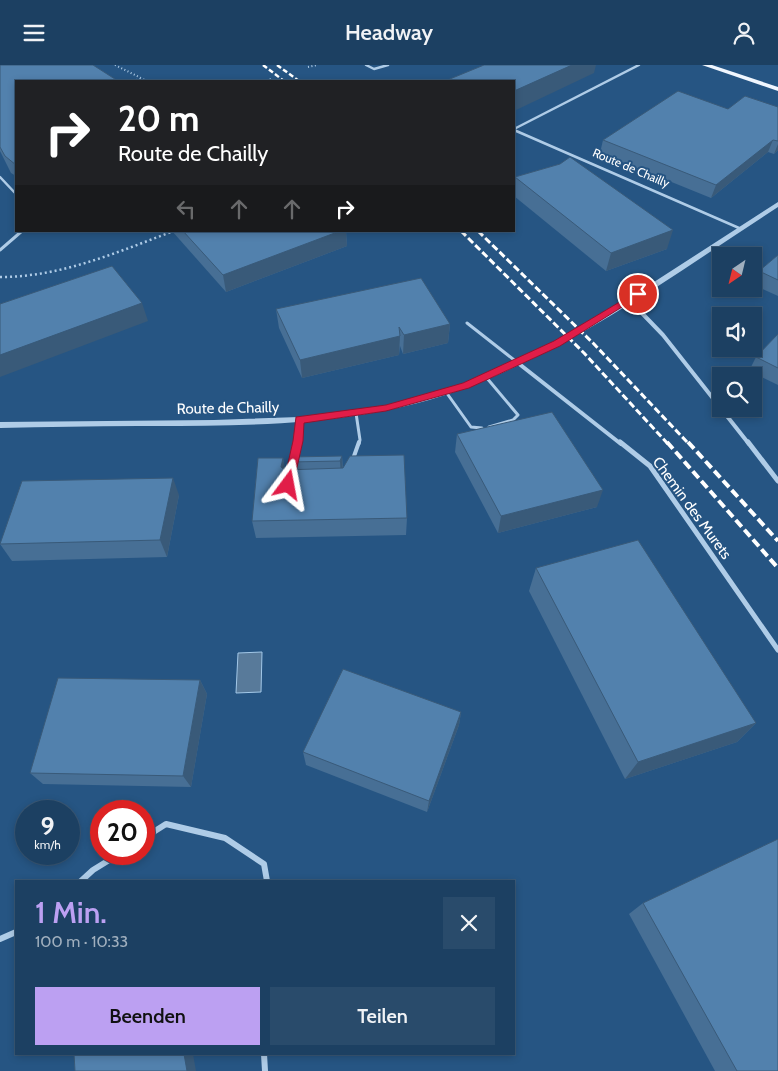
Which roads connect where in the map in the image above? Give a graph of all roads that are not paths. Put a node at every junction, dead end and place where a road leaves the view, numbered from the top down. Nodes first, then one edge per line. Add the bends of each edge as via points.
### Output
1 (366, 65) edge
2 (388, 65) edge
3 (639, 65) edge
4 (705, 65) edge
5 (778, 89) edge
6 (515, 128) edge
7 (515, 129) edge
8 (0, 177) edge
9 (15, 193) edge
10 (778, 204) edge
11 (740, 228) junction
12 (21, 232) edge
13 (0, 250) edge
14 (627, 301) junction
15 (467, 323) dead end
16 (518, 363) junction
17 (486, 377) junction
18 (446, 392) junction
19 (356, 413) junction
20 (299, 420) junction
21 (0, 425) edge
22 (351, 465) edge
23 (292, 467) edge
24 (778, 481) edge
25 (778, 650) edge
26 (155, 832) edge
27 (101, 865) edge
28 (81, 880) edge
29 (267, 880) edge
30 (15, 932) edge
31 (0, 939) edge
32 (264, 1055) edge
33 (265, 1071) edge

1 - 2 lane via 374,69
3 - 6 lane, Route de Chailly
4 - 5 main road
7 - 11 lane, Route de Chailly
8 - 9 lane
10 - 11 street, Route de Chailly
11 - 14 street, Route de Chailly
12 - 13 lane
14 - 16 street, Route de Chailly
14 - 24 street via 663,335
15 - 16 lane
16 - 17 street, Route de Chailly
16 - 25 street, Chemin des Murets via 650,466
17 - 18 street, Route de Chailly
17 - 18 lane via 518,413 515,419 474,429
18 - 19 street, Route de Chailly
19 - 20 street, Route de Chailly
19 - 22 lane via 360,440
20 - 21 street, Route de Chailly
20 - 23 lane
26 - 29 street via 166,825 225,838 264,864
27 - 28 street
30 - 31 street
32 - 33 street

